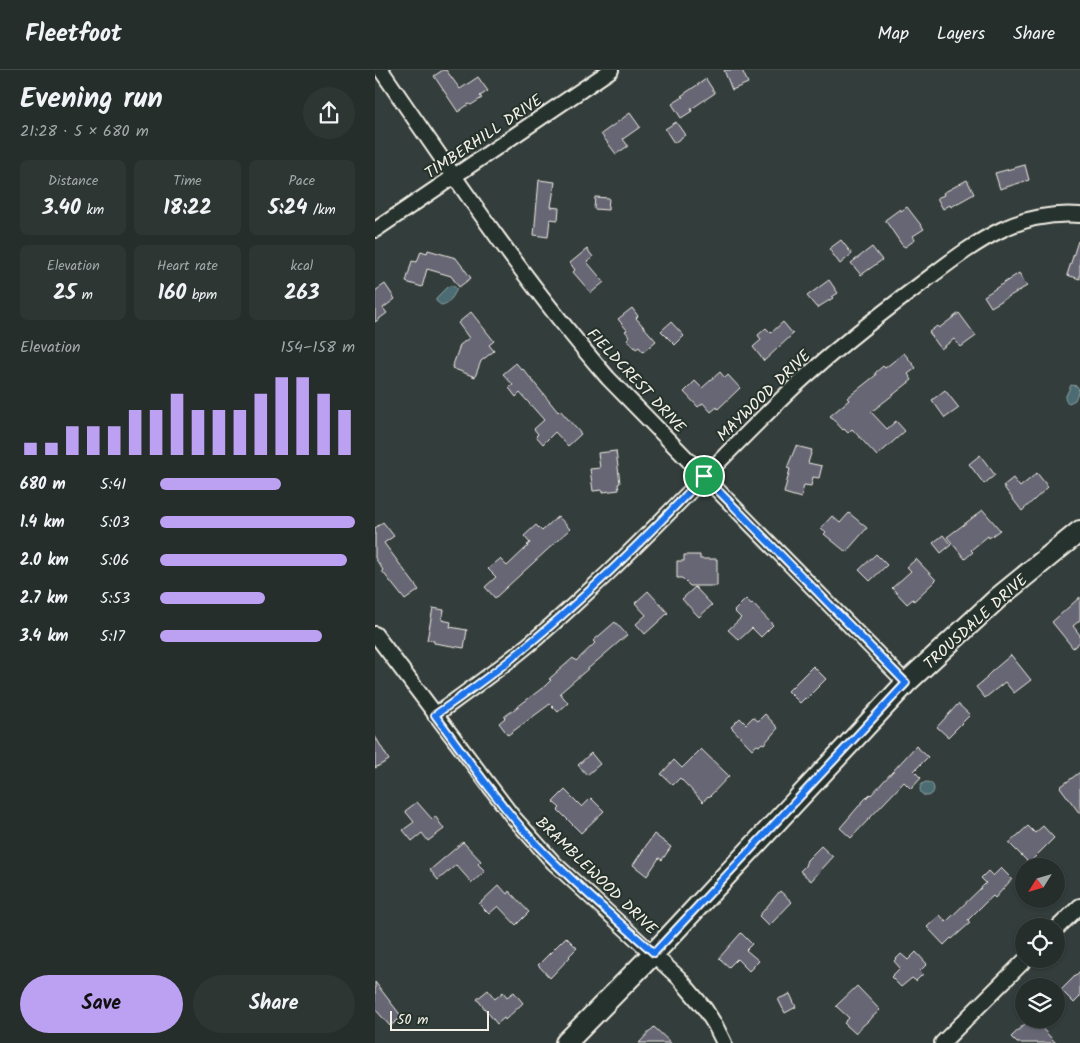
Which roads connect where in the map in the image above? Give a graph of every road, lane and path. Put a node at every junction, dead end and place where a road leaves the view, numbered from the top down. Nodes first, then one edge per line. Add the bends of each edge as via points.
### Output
1 (381, 70) edge
2 (611, 70) edge
3 (454, 176) junction
4 (1080, 215) edge
5 (375, 230) edge
6 (704, 476) junction
7 (1080, 531) edge
8 (375, 634) edge
9 (906, 683) junction
10 (435, 715) junction
11 (1080, 906) edge
12 (1065, 920) edge
13 (654, 953) junction
14 (1017, 968) edge
15 (566, 1043) edge
16 (724, 1043) edge
17 (942, 1043) edge

1 - 3 street, FIELDCREST DRIVE
2 - 3 street, TIMBERHILL DRIVE
3 - 5 street, TIMBERHILL DRIVE
3 - 6 street, FIELDCREST DRIVE via 529,282 575,340
4 - 6 street, MAYWOOD DRIVE via 1021,222 965,252 839,348
6 - 9 street, FIELDCREST DRIVE
6 - 10 street, MAYWOOD DRIVE via 567,611 510,660
7 - 9 street, TROUSDALE DRIVE via 999,597
8 - 10 street, BRAMBLEWOOD DRIVE
9 - 13 street, TROUSDALE DRIVE
10 - 13 street, BRAMBLEWOOD DRIVE via 535,843
11 - 12 street
13 - 15 street, TROUSDALE DRIVE
13 - 16 street, BRAMBLEWOOD DRIVE via 705,1009
14 - 17 street

